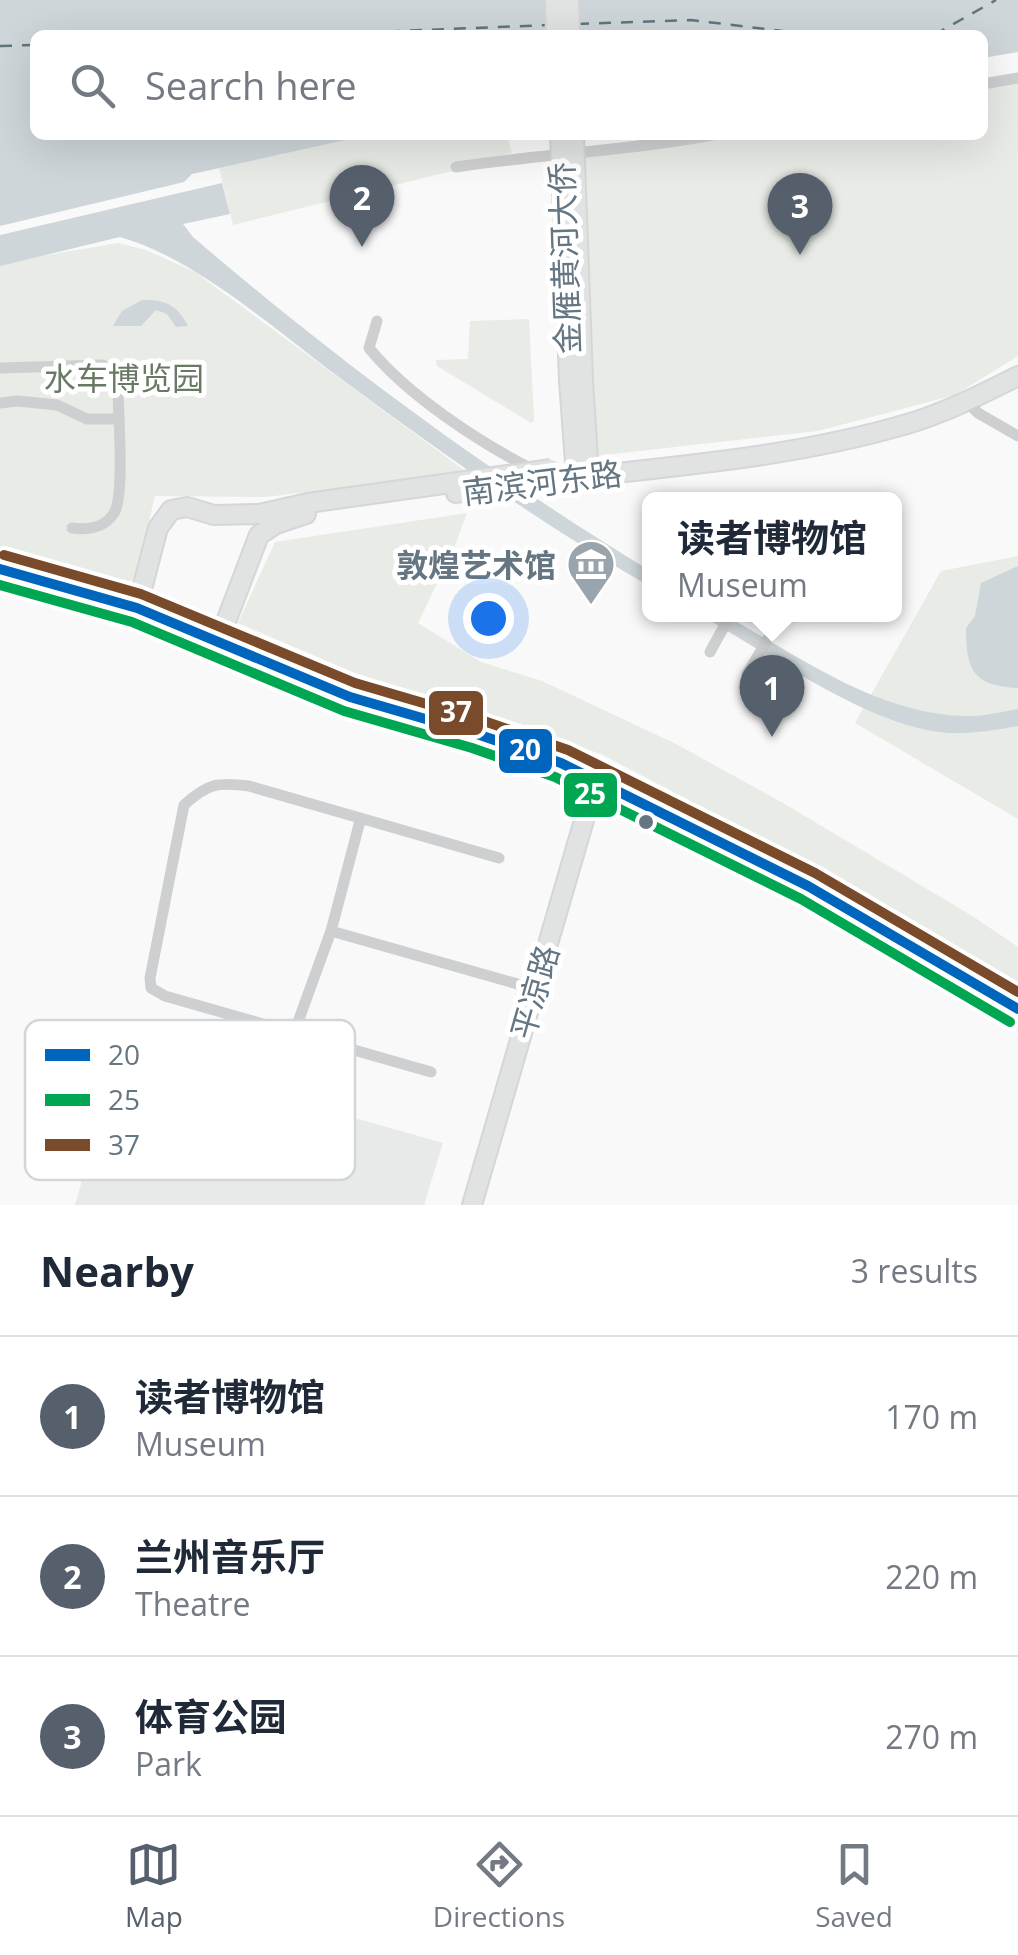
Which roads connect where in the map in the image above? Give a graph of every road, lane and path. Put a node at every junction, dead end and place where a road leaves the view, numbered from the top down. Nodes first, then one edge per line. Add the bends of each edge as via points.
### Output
1 (555, 0) edge
2 (569, 0) edge
3 (556, 30) edge
4 (570, 30) edge
5 (1018, 78) edge
6 (988, 83) edge
7 (560, 140) edge
8 (574, 140) edge
9 (686, 140) edge
10 (456, 167) dead end
11 (377, 320) dead end
12 (1018, 364) edge
13 (103, 365) dead end
14 (0, 368) edge
15 (1018, 376) edge
16 (576, 380) junction
17 (118, 388) dead end
18 (966, 401) junction
19 (0, 404) edge
20 (118, 419) junction
21 (1018, 436) edge
22 (582, 471) junction
23 (552, 475) junction
24 (473, 485) junction
25 (72, 528) dead end
26 (0, 569) edge
27 (137, 608) junction
28 (727, 622) edge
29 (779, 622) edge
30 (219, 640) junction
31 (712, 648) dead end
32 (750, 670) dead end
33 (596, 778) junction
34 (360, 821) junction
35 (499, 858) dead end
36 (330, 930) junction
37 (534, 988) junction
38 (1018, 1009) edge
39 (249, 1020) edge
40 (299, 1020) edge
41 (355, 1050) edge
42 (431, 1072) dead end
43 (472, 1205) edge

1 - 3 main road
2 - 4 main road
5 - 6 street
7 - 16 main road, 金雁黄河大侨, bridge
8 - 16 main road, 金雁黄河大侨, bridge
9 - 10 street
11 - 23 street via 368,348 389,372 500,453
12 - 22 main road, 南滨河东路 via 949,398 860,426
13 - 14 street
15 - 18 main road, 南滨河东路
16 - 22 main road
17 - 20 street
18 - 21 street
18 - 22 main road, 南滨河东路 via 862,436
19 - 20 street via 57,405 87,418
20 - 25 street via 115,513 85,530
22 - 23 main road, 南滨河东路
23 - 24 main road, 南滨河东路, bridge
24 - 27 main road, 南滨河东路 via 308,502 259,514 171,510 158,528
24 - 30 main road, 南滨河东路 via 310,513 267,528
26 - 27 main road
27 - 30 main road
28 - 31 street
29 - 32 street
30 - 33 main road via 350,697 512,745
33 - 37 main road, 平凉路
33 - 38 main road via 808,886
34 - 35 street
34 - 36 street
34 - 39 street via 222,782 184,804 151,988
36 - 37 street
36 - 40 street
37 - 43 main road, 平凉路
41 - 42 street

